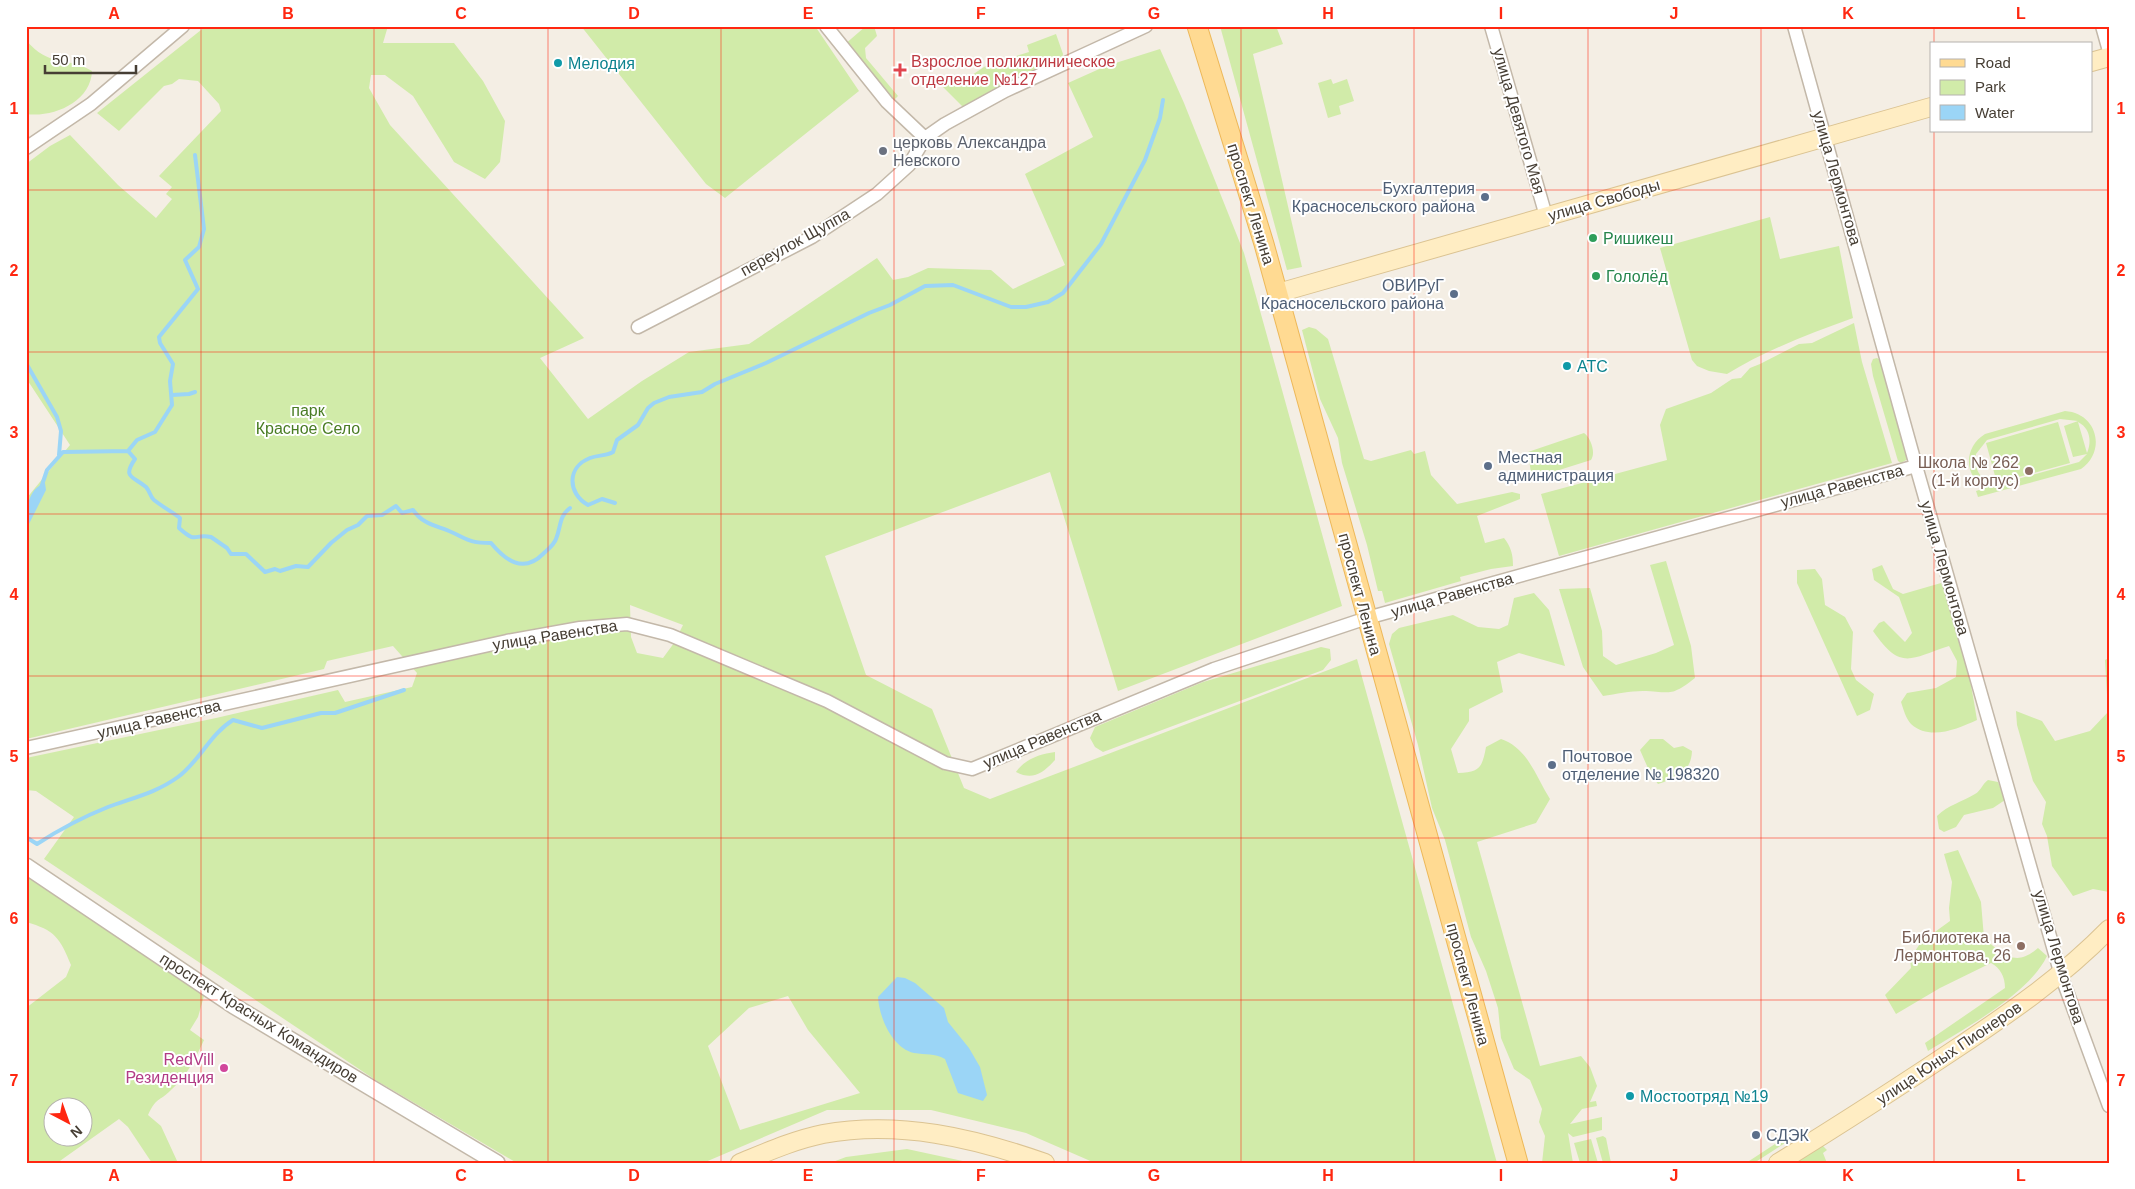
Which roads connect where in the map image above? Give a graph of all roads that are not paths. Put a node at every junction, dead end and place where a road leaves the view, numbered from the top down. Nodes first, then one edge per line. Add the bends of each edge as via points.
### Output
1 (183, 26) edge
2 (826, 26) edge
3 (1146, 26) edge
4 (1198, 26) edge
5 (1491, 26) edge
6 (1794, 26) edge
7 (2102, 26) edge
8 (2109, 51) edge
9 (2109, 57) edge
10 (2092, 62) edge
11 (1930, 107) edge
12 (1826, 136) junction
13 (925, 138) junction
14 (26, 148) edge
15 (1546, 216) junction
16 (1278, 293) junction
17 (638, 327) dead end
18 (1916, 466) junction
19 (1367, 618) junction
20 (26, 748) edge
21 (26, 866) edge
22 (2109, 929) edge
23 (2062, 975) junction
24 (2109, 1106) edge
25 (497, 1163) edge
26 (740, 1163) edge
27 (1045, 1163) edge
28 (1518, 1163) edge
29 (1778, 1163) edge

1 - 14 street via 91,104
2 - 13 street via 887,102
3 - 13 street, переулок Щуппа via 1005,91
4 - 16 main road, проспект Ленина
5 - 15 street, улица Девятого Мая
6 - 12 street, улица Лермонтова
7 - 8 street
9 - 10 main road
11 - 12 main road, улица Свободы
12 - 15 main road, улица Свободы
12 - 18 street, улица Лермонтова
13 - 17 street, переулок Щуппа via 909,166 877,194 812,236
15 - 16 main road, улица Свободы
16 - 19 main road, проспект Ленина
18 - 19 street, улица Равенства
18 - 23 street, улица Лермонтова
19 - 20 street, улица Равенства via 1214,669 972,769 945,763 827,701 670,635 627,624 580,628 507,641
19 - 28 main road, проспект Ленина
21 - 25 street, проспект Красных Командиров via 234,1006
22 - 23 main road, улица Юных Пионеров
23 - 24 street, улица Лермонтова
23 - 29 main road, улица Юных Пионеров via 1985,1030
26 - 27 main road via 789,1143 823,1134 879,1129 950,1136

